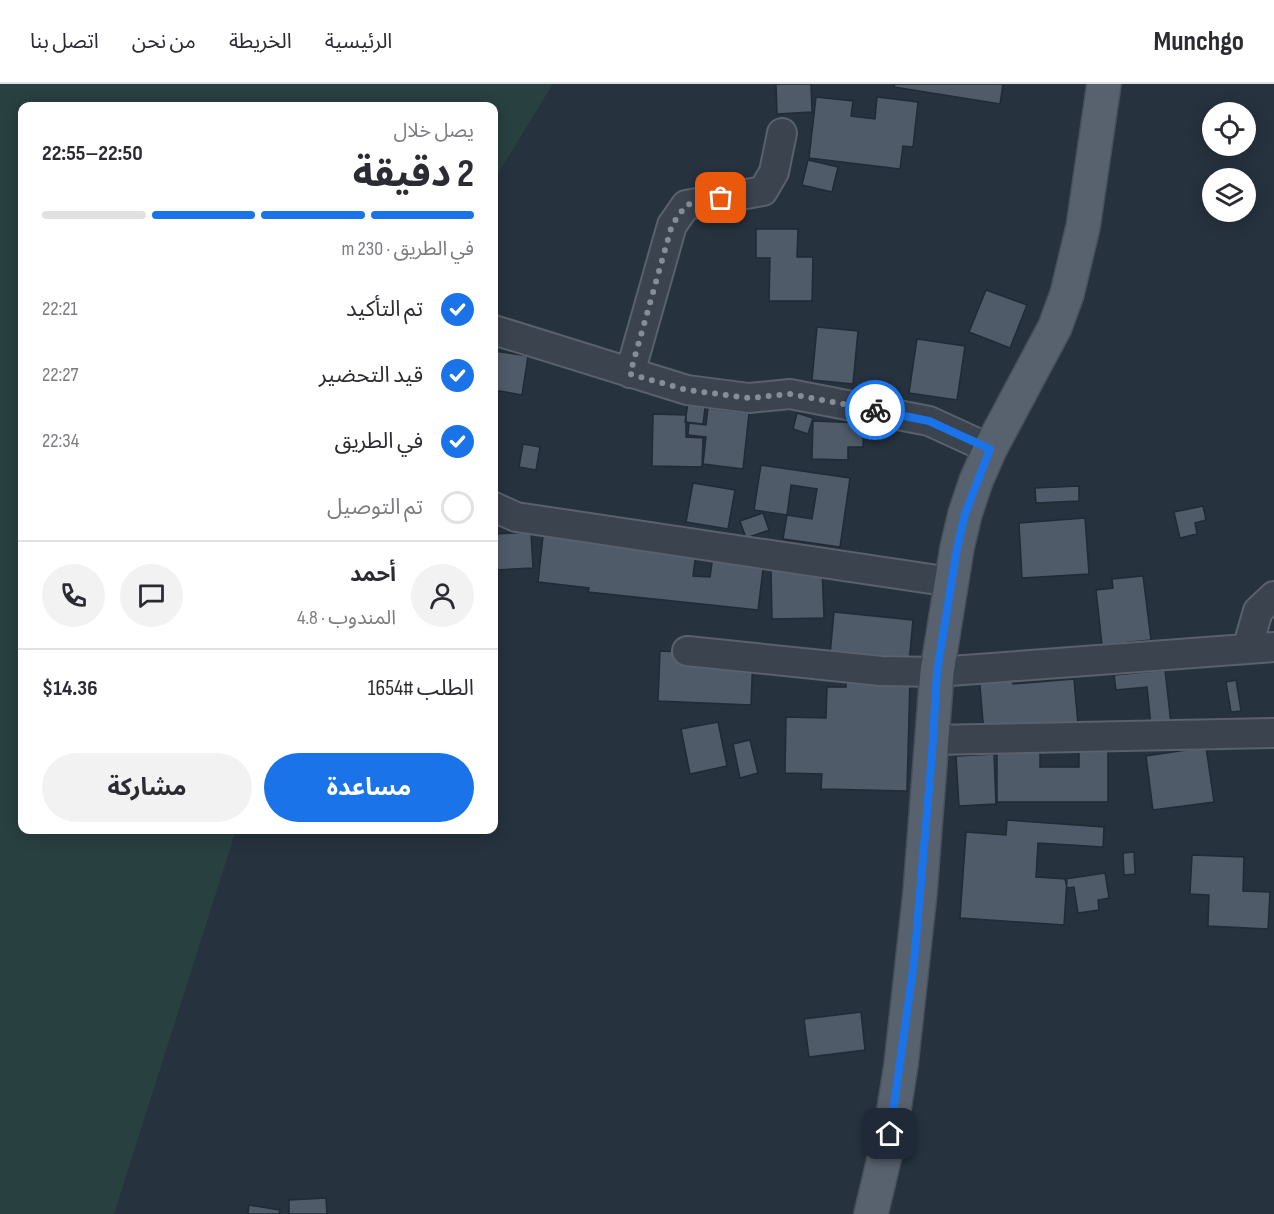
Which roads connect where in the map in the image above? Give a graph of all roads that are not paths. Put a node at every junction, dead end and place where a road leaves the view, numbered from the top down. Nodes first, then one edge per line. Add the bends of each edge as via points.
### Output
1 (1104, 84) edge
2 (782, 133) dead end
3 (498, 331) edge
4 (630, 374) junction
5 (990, 449) junction
6 (498, 509) edge
7 (951, 582) junction
8 (1274, 596) edge
9 (1261, 648) edge
10 (687, 651) dead end
11 (937, 672) junction
12 (1274, 733) edge
13 (932, 740) junction
14 (871, 1214) edge

1 - 5 main road via 1083,227 1067,294 1040,358
2 - 4 street via 774,172 763,192 686,205 672,225
3 - 4 street
4 - 5 street via 687,390 749,398 790,394 929,421
5 - 7 main road via 965,514
6 - 7 street via 516,517
7 - 11 main road
8 - 9 street via 1258,611
9 - 11 street
10 - 11 street via 881,671
11 - 13 main road
12 - 13 street
13 - 14 main road via 901,1065

